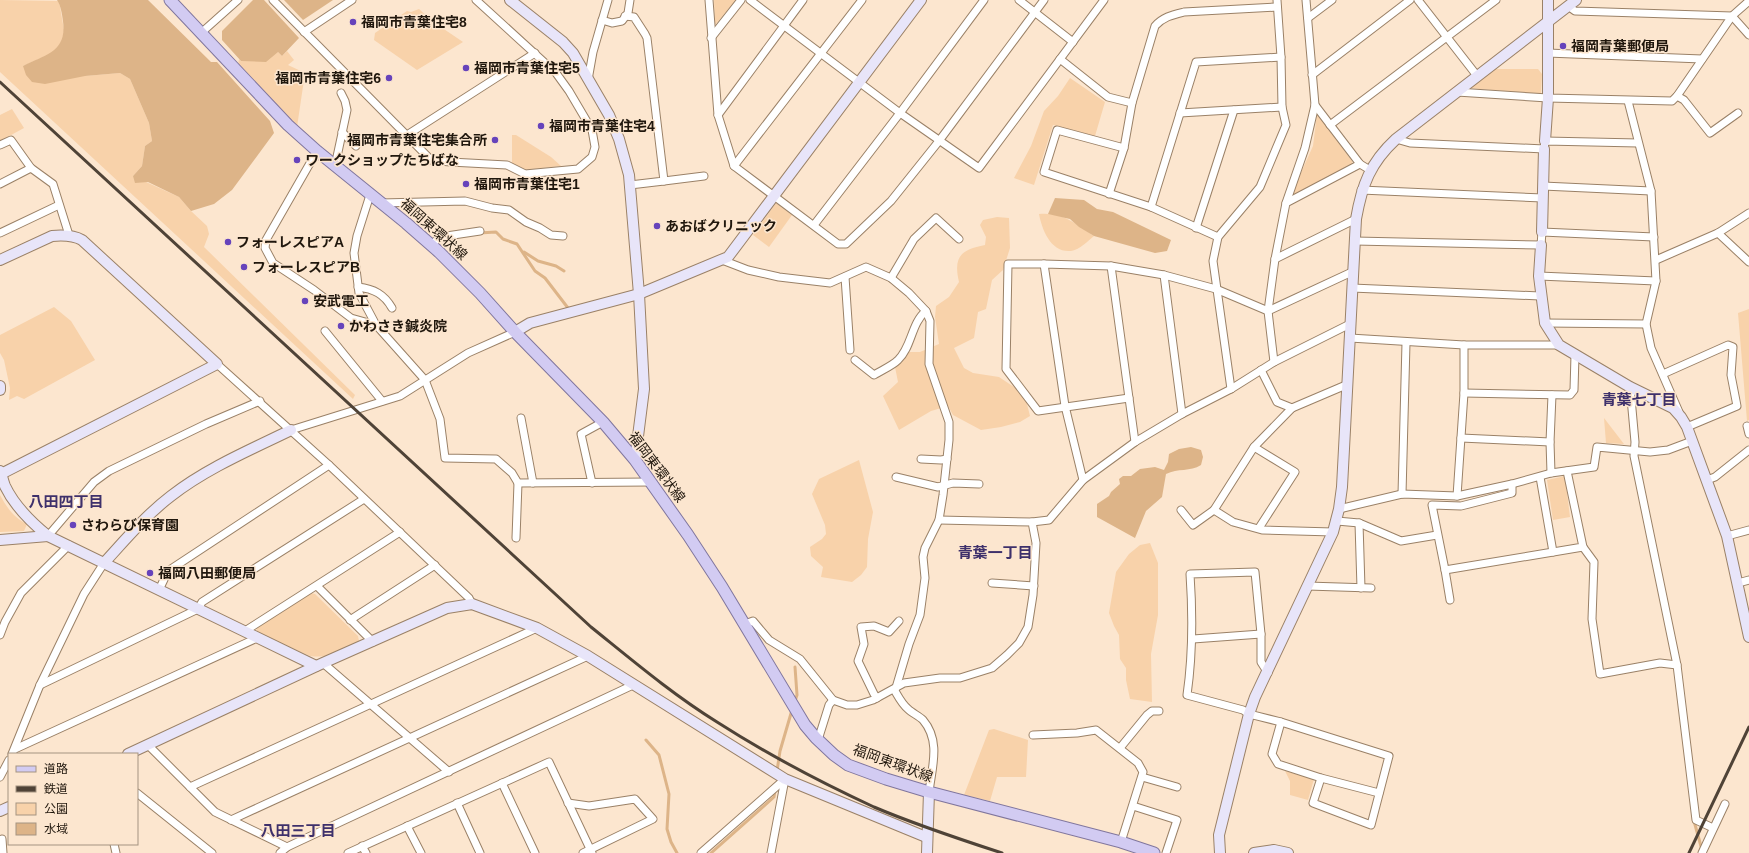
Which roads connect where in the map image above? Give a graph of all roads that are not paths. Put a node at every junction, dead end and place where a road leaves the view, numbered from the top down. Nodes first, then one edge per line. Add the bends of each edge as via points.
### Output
1 (170, 0) edge
2 (238, 0) edge
3 (273, 0) edge
4 (352, 0) edge
5 (476, 0) edge
6 (510, 0) edge
7 (608, 0) edge
8 (630, 0) edge
9 (709, 0) edge
10 (741, 0) edge
11 (750, 0) edge
12 (803, 0) edge
13 (862, 0) edge
14 (921, 0) edge
15 (984, 0) edge
16 (1019, 0) edge
17 (1044, 0) edge
18 (1104, 0) edge
19 (1306, 0) edge
20 (1332, 0) edge
21 (1410, 0) edge
22 (1418, 0) edge
23 (1496, 0) edge
24 (1548, 0) edge
25 (1749, 1) edge
26 (1572, 3) edge
27 (1277, 4) edge
28 (1034, 12) junction
29 (625, 16) junction
30 (1732, 16) junction
31 (1308, 18) junction
32 (602, 20) junction
33 (1547, 22) junction
34 (784, 26) junction
35 (304, 32) junction
36 (201, 33) junction
37 (1749, 35) edge
38 (1446, 37) junction
39 (711, 38) junction
40 (1072, 42) junction
41 (535, 53) junction
42 (1547, 53) junction
43 (822, 54) junction
44 (1281, 57) junction
45 (1060, 59) junction
46 (1702, 59) junction
47 (1312, 75) junction
48 (1478, 77) junction
49 (588, 80) junction
50 (859, 82) junction
51 (1457, 92) junction
52 (341, 93) dead end
53 (1677, 96) junction
54 (1548, 98) junction
55 (1628, 101) junction
56 (1132, 102) junction
57 (1315, 105) junction
58 (1282, 107) junction
59 (1234, 110) junction
60 (900, 113) junction
61 (1180, 113) junction
62 (1738, 113) dead end
63 (718, 115) junction
64 (1330, 125) junction
65 (342, 132) junction
66 (407, 135) junction
67 (1396, 139) junction
68 (940, 141) junction
69 (1638, 142) junction
70 (0, 145) edge
71 (1544, 145) junction
72 (356, 146) dead end
73 (1124, 148) junction
74 (317, 151) junction
75 (1360, 164) junction
76 (335, 166) junction
77 (734, 166) junction
78 (31, 168) junction
79 (1370, 170) junction
80 (704, 176) dead end
81 (664, 181) junction
82 (0, 184) edge
83 (630, 185) junction
84 (1543, 186) junction
85 (1361, 190) junction
86 (1651, 191) junction
87 (1109, 194) junction
88 (370, 195) junction
89 (774, 196) junction
90 (1543, 198) junction
91 (381, 203) junction
92 (1286, 203) junction
93 (59, 205) junction
94 (1151, 207) junction
95 (1749, 213) edge
96 (1356, 219) junction
97 (814, 225) junction
98 (1196, 228) junction
99 (480, 231) dead end
100 (1542, 232) junction
101 (0, 233) edge
102 (1718, 233) junction
103 (68, 236) junction
104 (563, 236) dead end
105 (1218, 237) junction
106 (1654, 237) junction
107 (959, 239) dead end
108 (1355, 241) junction
109 (431, 245) junction
110 (1541, 245) junction
111 (1275, 259) junction
112 (0, 260) edge
113 (722, 260) junction
114 (1656, 260) junction
115 (1749, 262) edge
116 (1044, 264) junction
117 (1111, 266) junction
118 (1354, 271) junction
119 (1164, 275) junction
120 (1539, 276) junction
121 (845, 277) junction
122 (891, 278) junction
123 (1656, 281) junction
124 (358, 287) junction
125 (1352, 288) junction
126 (1216, 289) junction
127 (639, 294) junction
128 (1540, 296) junction
129 (392, 308) dead end
130 (926, 311) junction
131 (1268, 311) junction
132 (1544, 323) junction
133 (1350, 324) junction
134 (1646, 324) junction
135 (376, 325) junction
136 (325, 331) dead end
137 (515, 332) junction
138 (1350, 338) junction
139 (1406, 343) junction
140 (1464, 345) junction
141 (1559, 345) junction
142 (850, 350) dead end
143 (1575, 355) junction
144 (855, 360) dead end
145 (1274, 362) junction
146 (217, 364) junction
147 (1262, 370) junction
148 (1663, 374) junction
149 (425, 380) junction
150 (1346, 385) junction
151 (0, 386) edge
152 (1630, 387) junction
153 (1232, 389) junction
154 (0, 390) edge
155 (1464, 393) junction
156 (1552, 395) junction
157 (1129, 398) junction
158 (260, 401) junction
159 (382, 402) junction
160 (1065, 406) junction
161 (1292, 408) junction
162 (1182, 414) junction
163 (1681, 417) junction
164 (521, 418) dead end
165 (603, 422) junction
166 (1747, 426) dead end
167 (1687, 427) junction
168 (291, 430) junction
169 (1749, 434) edge
170 (1460, 438) junction
171 (1692, 441) junction
172 (1135, 442) junction
173 (1550, 442) junction
174 (1254, 447) junction
175 (1634, 450) junction
176 (1749, 450) edge
177 (921, 459) dead end
178 (947, 459) junction
179 (635, 460) junction
180 (329, 465) junction
181 (1567, 471) junction
182 (1, 472) edge
183 (1551, 473) junction
184 (896, 477) dead end
185 (1540, 477) junction
186 (1083, 480) junction
187 (1707, 480) junction
188 (651, 482) junction
189 (518, 483) junction
190 (533, 483) junction
191 (592, 483) junction
192 (979, 484) dead end
193 (1512, 484) junction
194 (944, 486) junction
195 (1402, 494) junction
196 (1457, 496) junction
197 (364, 499) junction
198 (1339, 509) junction
199 (1181, 510) dead end
200 (1214, 510) junction
201 (939, 520) junction
202 (1337, 520) junction
203 (1032, 522) junction
204 (1359, 523) junction
205 (1259, 528) junction
206 (1749, 530) edge
207 (400, 532) junction
208 (1333, 532) junction
209 (1438, 535) junction
210 (48, 536) junction
211 (1727, 536) junction
212 (516, 538) dead end
213 (0, 540) edge
214 (69, 546) junction
215 (1583, 547) junction
216 (1553, 552) junction
217 (104, 563) junction
218 (435, 565) junction
219 (1445, 570) junction
220 (1749, 580) edge
221 (992, 583) dead end
222 (1738, 583) junction
223 (316, 586) junction
224 (1034, 586) junction
225 (1307, 586) junction
226 (1361, 588) junction
227 (1371, 588) dead end
228 (159, 590) junction
229 (1450, 600) dead end
230 (472, 604) junction
231 (198, 609) junction
232 (350, 620) junction
233 (1747, 620) edge
234 (899, 621) dead end
235 (745, 624) junction
236 (537, 628) junction
237 (245, 631) junction
238 (1261, 634) junction
239 (0, 635) edge
240 (1749, 637) edge
241 (257, 638) junction
242 (1193, 639) junction
243 (373, 642) junction
244 (588, 656) junction
245 (320, 665) junction
246 (1677, 665) junction
247 (1268, 673) junction
248 (40, 685) junction
249 (634, 686) junction
250 (897, 687) junction
251 (877, 698) junction
252 (833, 700) junction
253 (370, 704) junction
254 (1159, 711) dead end
255 (1249, 714) junction
256 (1281, 722) junction
257 (1033, 734) dead end
258 (410, 738) junction
259 (818, 740) junction
260 (148, 745) junction
261 (1120, 748) junction
262 (14, 752) edge
263 (130, 753) edge
264 (8, 762) edge
265 (448, 772) junction
266 (0, 777) edge
267 (1142, 777) junction
268 (1321, 778) junction
269 (785, 779) junction
270 (502, 783) junction
271 (190, 787) junction
272 (1177, 787) dead end
273 (929, 792) junction
274 (1379, 793) junction
275 (138, 794) edge
276 (457, 803) junction
277 (568, 803) junction
278 (1725, 804) dead end
279 (1133, 806) junction
280 (231, 820) junction
281 (407, 826) junction
282 (1713, 828) junction
283 (926, 837) junction
284 (1, 839) edge
285 (1121, 842) junction
286 (362, 846) junction
287 (287, 847) junction
288 (588, 852) edge
289 (3, 853) edge
290 (212, 853) edge
291 (280, 853) edge
292 (348, 853) edge
293 (366, 853) edge
294 (421, 853) edge
295 (480, 853) edge
296 (535, 853) edge
297 (701, 853) edge
298 (771, 853) edge
299 (927, 853) edge
300 (1154, 853) edge
301 (1166, 853) edge
302 (1220, 853) edge
303 (1254, 853) edge
304 (1288, 853) edge
305 (1702, 853) edge

1 - 36 main road, 福岡東環状線
2 - 36 street
3 - 35 street
4 - 35 street
5 - 41 street
6 - 49 street via 563,42 573,53
7 - 32 street
8 - 29 street
9 - 39 street
10 - 39 street
11 - 34 street
12 - 34 street
13 - 43 street
14 - 50 street
15 - 60 street
16 - 28 street
17 - 28 street
18 - 40 street
19 - 31 street
20 - 31 street
21 - 47 street
22 - 38 street
23 - 38 street
24 - 33 street
25 - 30 street
26 - 30 street via 1575,11
26 - 33 street
27 - 44 street
27 - 56 street via 1184,12 1170,15 1160,21 1155,26
28 - 40 street
28 - 68 street
29 - 32 street via 622,21 612,23
29 - 81 street via 634,17 647,38
30 - 37 street
30 - 46 street
31 - 47 street
32 - 49 street
33 - 42 street
33 - 48 street
34 - 43 street
34 - 63 street
35 - 66 street
36 - 74 main road, 福岡東環状線 via 288,125
38 - 48 street
38 - 64 street
39 - 63 street
40 - 45 street
41 - 66 street
41 - 66 street via 556,73 592,130 595,147 592,157 578,168 526,174 507,165 431,160
42 - 46 street
42 - 54 street
43 - 50 street
43 - 77 street
44 - 58 street
44 - 61 street via 1196,62
45 - 56 street via 1108,97
45 - 68 street via 979,168
46 - 53 street
47 - 57 street
48 - 51 street
49 - 83 street via 609,115 619,139
50 - 60 street
50 - 89 street
51 - 54 street
51 - 67 street
52 - 65 street via 346,110
53 - 55 street via 1672,101
53 - 62 street via 1684,100 1710,133
54 - 55 street
54 - 71 street
55 - 69 street
56 - 73 street
57 - 64 street
57 - 92 street via 1305,148
58 - 59 street
58 - 105 street via 1286,125 1260,187
59 - 61 street
59 - 98 street
60 - 68 street
60 - 97 street
61 - 94 street
63 - 77 street
64 - 75 street
65 - 72 street
65 - 76 street
67 - 71 street via 1410,143
67 - 79 street via 1384,150
68 - 97 street via 891,201 846,244 838,244
69 - 71 street
69 - 86 street
70 - 78 street via 11,140
71 - 84 street
73 - 87 street
73 - 87 street via 1057,130 1044,172
74 - 76 main road, 福岡東環状線
74 - 135 street via 266,240 268,256 273,263 350,318
75 - 79 street
75 - 92 street
76 - 88 main road, 福岡東環状線
77 - 89 street
78 - 82 street
78 - 93 street via 53,184
79 - 85 street
80 - 81 street
81 - 83 street
83 - 127 street
84 - 86 street
84 - 90 street
85 - 90 street
85 - 96 street
86 - 106 street
87 - 94 street
88 - 91 main road, 福岡東環状線
88 - 124 street via 354,253
89 - 97 street
89 - 113 street via 728,257
90 - 100 street
91 - 104 street via 465,201 509,210 551,235
91 - 109 main road, 福岡東環状線
92 - 111 street
93 - 101 street
93 - 103 street
94 - 98 street
95 - 102 street
96 - 108 street
96 - 111 street
98 - 105 street
99 - 109 street via 440,237
100 - 106 street
100 - 110 street
102 - 114 street
102 - 115 street
103 - 112 street via 52,236
103 - 146 street via 82,240
105 - 126 street via 1213,261
106 - 114 street
107 - 122 street via 936,218 914,239
108 - 110 street
108 - 118 street
109 - 137 main road, 福岡東環状線 via 480,292
110 - 120 street
111 - 131 street
113 - 121 street via 748,270 797,280 830,283
113 - 127 street
114 - 123 street
116 - 117 street
116 - 160 street
116 - 160 street via 1008,264 1006,370 1038,411
117 - 119 street
117 - 157 street
118 - 125 street
118 - 131 street
119 - 126 street
119 - 162 street
120 - 123 street
120 - 128 street
121 - 122 street via 866,267
121 - 142 street
122 - 130 street
123 - 134 street
124 - 129 street via 381,294
124 - 135 street
125 - 128 street
125 - 133 street
126 - 131 street
126 - 153 street
127 - 137 street via 530,323
127 - 179 street via 644,390
128 - 132 street
130 - 144 street via 920,316 899,359 874,375
130 - 178 street via 930,321 929,364 948,422
131 - 145 street
132 - 134 street
132 - 141 street
133 - 138 street
133 - 145 street
134 - 148 street via 1652,348
135 - 149 street
136 - 159 street
137 - 149 street via 468,353
137 - 165 main road, 福岡東環状線
138 - 139 street
138 - 150 street
139 - 140 street
139 - 195 street
140 - 141 street
140 - 155 street
141 - 143 street
143 - 152 street
143 - 156 street via 1574,390 1570,395
145 - 147 street
146 - 158 street
146 - 182 street
147 - 153 street
147 - 161 street via 1277,402
148 - 163 street
148 - 167 street via 1728,345 1733,347 1731,375 1737,406
149 - 159 street via 400,396
149 - 189 street via 440,418 445,458 496,459
150 - 161 street
150 - 198 street
151 - 154 street
152 - 163 street via 1672,408
152 - 175 street
153 - 162 street
155 - 156 street
155 - 170 street
156 - 173 street
157 - 160 street
157 - 172 street
158 - 168 street
158 - 210 street via 109,471 94,482
159 - 168 street
160 - 186 street
161 - 174 street
162 - 172 street
163 - 167 street
164 - 190 street
165 - 179 main road, 福岡東環状線
165 - 191 street via 581,434
166 - 169 street
167 - 171 street
168 - 180 street
168 - 217 street via 236,456 176,493 150,515
170 - 173 street
170 - 196 street
171 - 175 street via 1668,450
171 - 187 street
172 - 186 street
173 - 183 street
174 - 200 street
174 - 205 street via 1295,472
175 - 181 street via 1597,447 1594,467
175 - 246 street
176 - 187 street via 1715,477
177 - 178 street
178 - 194 street
179 - 188 main road, 福岡東環状線
180 - 197 street
180 - 228 street via 168,570
181 - 183 street
181 - 215 street
182 - 210 street via 5,486 14,500
183 - 185 street
184 - 194 street via 925,485
185 - 193 street
185 - 216 street
186 - 203 street via 1049,520
187 - 211 street
188 - 191 street
188 - 235 main road, 福岡東環状線
189 - 190 street
189 - 212 street
190 - 191 street
192 - 194 street via 953,483
193 - 196 street
193 - 209 street via 1512,493 1461,506 1432,505
194 - 201 street
195 - 196 street
195 - 198 street
197 - 207 street
197 - 231 street via 202,602
198 - 202 street
199 - 200 street via 1193,525
200 - 205 street via 1233,522
201 - 203 street
201 - 250 street via 925,548 925,578 920,615
202 - 204 street
202 - 208 street
203 - 224 street via 1036,543
204 - 209 street via 1401,541
204 - 226 street
205 - 208 street
206 - 211 street
207 - 218 street
207 - 223 street
208 - 225 street
209 - 219 street
210 - 213 street
210 - 214 street
211 - 222 street
214 - 217 street
214 - 239 street via 21,593
215 - 216 street
215 - 246 street via 1594,562 1592,619 1600,674 1660,663
216 - 219 street
217 - 228 street
217 - 248 street via 84,594
218 - 230 street
218 - 232 street
219 - 229 street
220 - 222 street
221 - 224 street
222 - 233 street
223 - 232 street
223 - 237 street
224 - 250 street via 1028,627 1019,643 992,668 960,678 911,682
225 - 226 street
225 - 247 street
226 - 227 street
228 - 231 street
230 - 236 street
230 - 243 street via 447,608
231 - 237 street
231 - 248 street
232 - 243 street
233 - 240 street
234 - 251 street via 890,632 874,626 861,627 864,644 858,661
235 - 252 street via 753,621 769,640 800,659
235 - 259 main road, 福岡東環状線 via 805,725
236 - 244 street
236 - 253 street
237 - 241 street
238 - 242 street
238 - 242 street via 1255,572 1190,574
238 - 247 street via 1261,662
241 - 245 street
241 - 262 street
242 - 255 street via 1187,695 1243,710
243 - 245 street
244 - 249 street
244 - 258 street
245 - 253 street
245 - 260 street
246 - 282 street via 1696,820
247 - 255 street
248 - 262 street
249 - 265 street
249 - 269 street
250 - 251 street
250 - 273 street via 895,691 901,701 923,720 933,737 935,749
251 - 252 street via 857,705 847,705
252 - 259 street
253 - 258 street
253 - 271 street
254 - 261 street via 1152,711 1147,715
255 - 256 street
255 - 302 street via 1219,835
256 - 268 street via 1272,754 1278,764
256 - 274 street via 1388,756
257 - 261 street via 1096,730
258 - 265 street
258 - 280 street
259 - 273 main road, 福岡東環状線 via 848,765
260 - 263 street
260 - 271 street
261 - 267 street via 1138,763 1143,772
264 - 266 street
265 - 287 street
267 - 272 street
267 - 279 street
268 - 274 street
268 - 274 street via 1313,803 1371,825
269 - 283 street
269 - 297 street
269 - 298 street
270 - 276 street
270 - 277 street via 549,762
270 - 296 street
271 - 280 street via 215,812
273 - 283 street
273 - 285 main road, 福岡東環状線
275 - 290 street
276 - 281 street
276 - 295 street
277 - 288 street
277 - 288 street via 589,806 635,799 653,819
278 - 282 street
279 - 285 street
279 - 301 street via 1177,820
280 - 287 street
281 - 286 street
281 - 294 street
282 - 305 street
283 - 299 street
284 - 289 street
285 - 300 main road, 福岡東環状線
286 - 292 street
286 - 293 street
287 - 291 street
303 - 304 street via 1274,850

